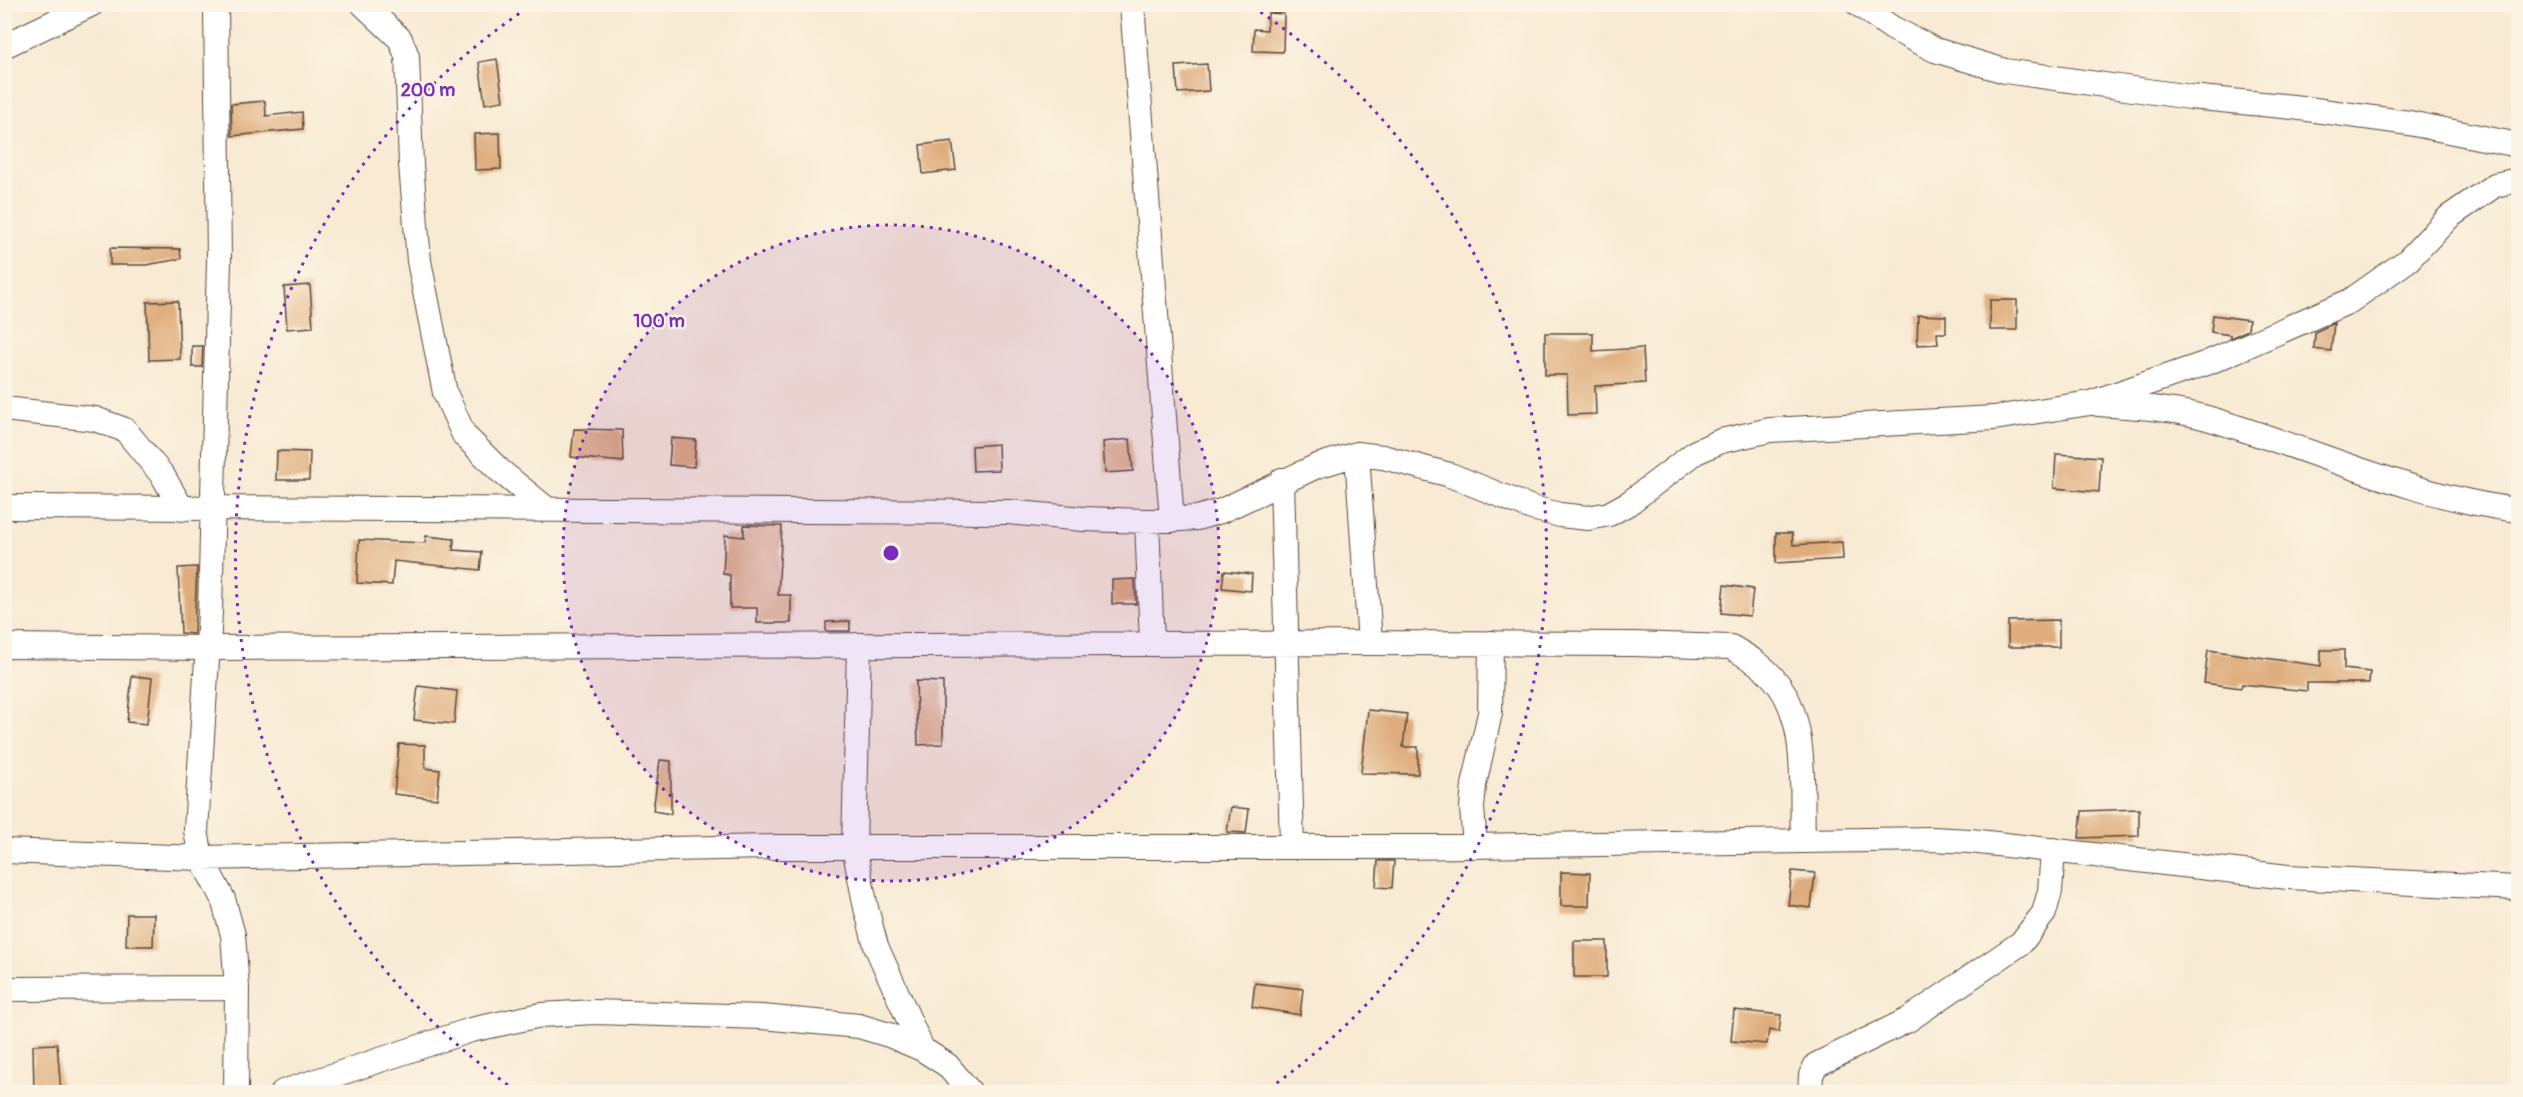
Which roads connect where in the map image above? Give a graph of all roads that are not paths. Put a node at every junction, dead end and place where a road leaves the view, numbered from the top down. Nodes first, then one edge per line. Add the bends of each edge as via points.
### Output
1 (92, 4) edge
2 (216, 4) edge
3 (363, 4) edge
4 (1132, 4) edge
5 (1858, 4) edge
6 (4, 46) edge
7 (2518, 146) edge
8 (2518, 180) edge
9 (2090, 403) junction
10 (4, 409) edge
11 (1357, 454) junction
12 (1282, 480) junction
13 (4, 507) edge
14 (182, 509) junction
15 (212, 509) junction
16 (547, 509) junction
17 (2518, 510) edge
18 (1147, 520) junction
19 (1172, 520) junction
20 (1287, 643) junction
21 (1370, 643) junction
22 (1491, 643) junction
23 (1152, 644) junction
24 (859, 645) junction
25 (4, 646) edge
26 (208, 648) junction
27 (1803, 841) junction
28 (1475, 846) junction
29 (854, 847) junction
30 (1292, 847) junction
31 (2053, 850) junction
32 (4, 852) edge
33 (201, 858) junction
34 (2518, 888) edge
35 (237, 988) junction
36 (4, 989) edge
37 (922, 1049) junction
38 (236, 1092) edge
39 (283, 1092) edge
40 (970, 1092) edge
41 (1810, 1092) edge

1 - 6 street
2 - 15 street via 219,260
3 - 16 street via 400,39 407,56 419,261 444,393 464,435
4 - 19 street
5 - 7 street via 1892,28 1935,50 2005,71 2409,123
8 - 9 street via 2494,185 2449,217 2408,260 2350,302 2207,363
9 - 11 street via 1994,418 1770,430 1721,441 1696,452 1629,503 1609,514 1588,518 1532,508 1450,475
9 - 17 street via 2205,418 2437,494
10 - 14 street via 95,419 125,430 163,476
11 - 12 street
11 - 21 street
12 - 19 street via 1221,511
12 - 20 street
13 - 14 street
14 - 15 street
15 - 16 street
15 - 26 street
16 - 18 street via 1008,512
18 - 19 street
18 - 23 street
20 - 21 street
20 - 23 street
20 - 30 street
21 - 22 street
22 - 27 street via 1731,647 1757,662 1777,682 1794,712 1800,744
22 - 28 street via 1490,713 1472,808
23 - 24 street
24 - 26 street
24 - 29 street
25 - 26 street
26 - 33 street via 196,830
27 - 28 street
27 - 31 street via 1932,839
28 - 30 street
29 - 30 street
29 - 33 street
29 - 37 street via 876,946
31 - 34 street via 2288,877
31 - 41 street via 2044,913 2021,943 1908,1020 1816,1065
32 - 33 street
33 - 35 street via 230,917
35 - 36 street
35 - 38 street
37 - 39 street via 859,1026 784,1019 606,1013 541,1016 471,1030
37 - 40 street via 947,1065

